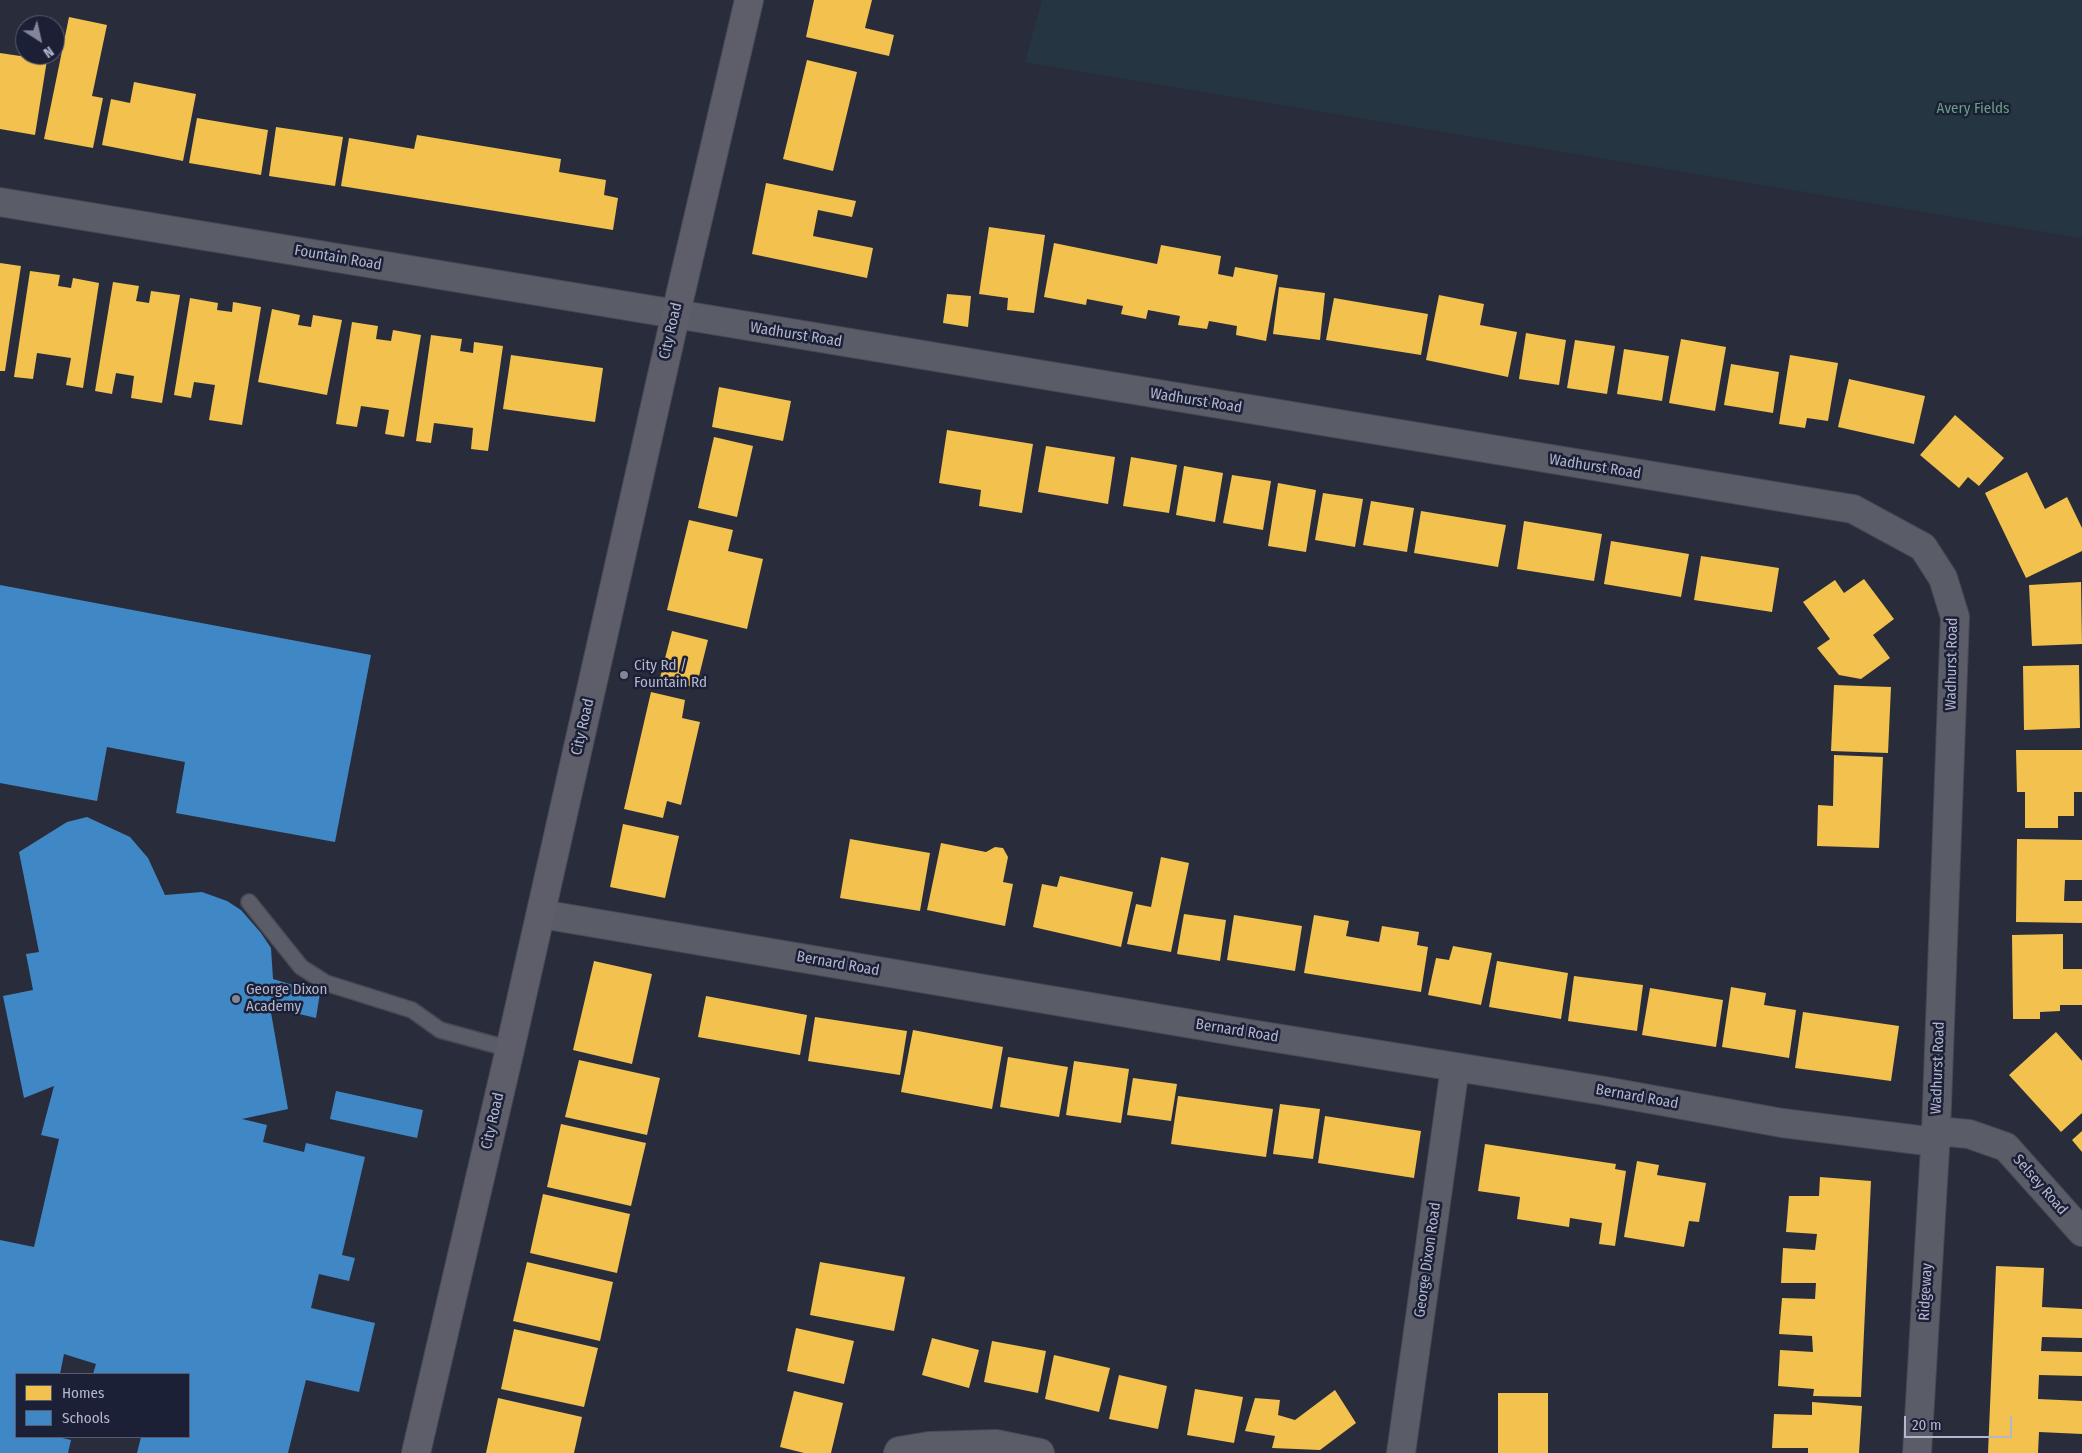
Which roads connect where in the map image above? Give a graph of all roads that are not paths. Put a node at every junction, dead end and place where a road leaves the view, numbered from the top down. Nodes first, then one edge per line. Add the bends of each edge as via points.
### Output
1 (749, 0) edge
2 (0, 202) edge
3 (676, 312) junction
4 (250, 902) dead end
5 (541, 914) junction
6 (510, 1049) junction
7 (1455, 1067) junction
8 (1935, 1137) junction
9 (2082, 1232) edge
10 (416, 1453) edge
11 (898, 1453) edge
12 (1040, 1453) edge
13 (1402, 1453) edge
14 (1917, 1453) edge

1 - 3 main road, City Road
2 - 3 street, Fountain Road via 619,306
3 - 5 main road, City Road
3 - 8 street, Wadhurst Road via 736,325 1853,509 1923,547 1943,578 1955,617
4 - 6 lane via 301,967 326,983 412,1010 440,1030
5 - 6 main road, City Road
5 - 7 street, Bernard Road
6 - 10 main road, City Road
7 - 8 street, Bernard Road via 1782,1123
7 - 13 street, George Dixon Road
8 - 9 street, Selsey Road via 1969,1134 2006,1147
8 - 14 street, Ridgeway
11 - 12 street via 929,1446 996,1444

